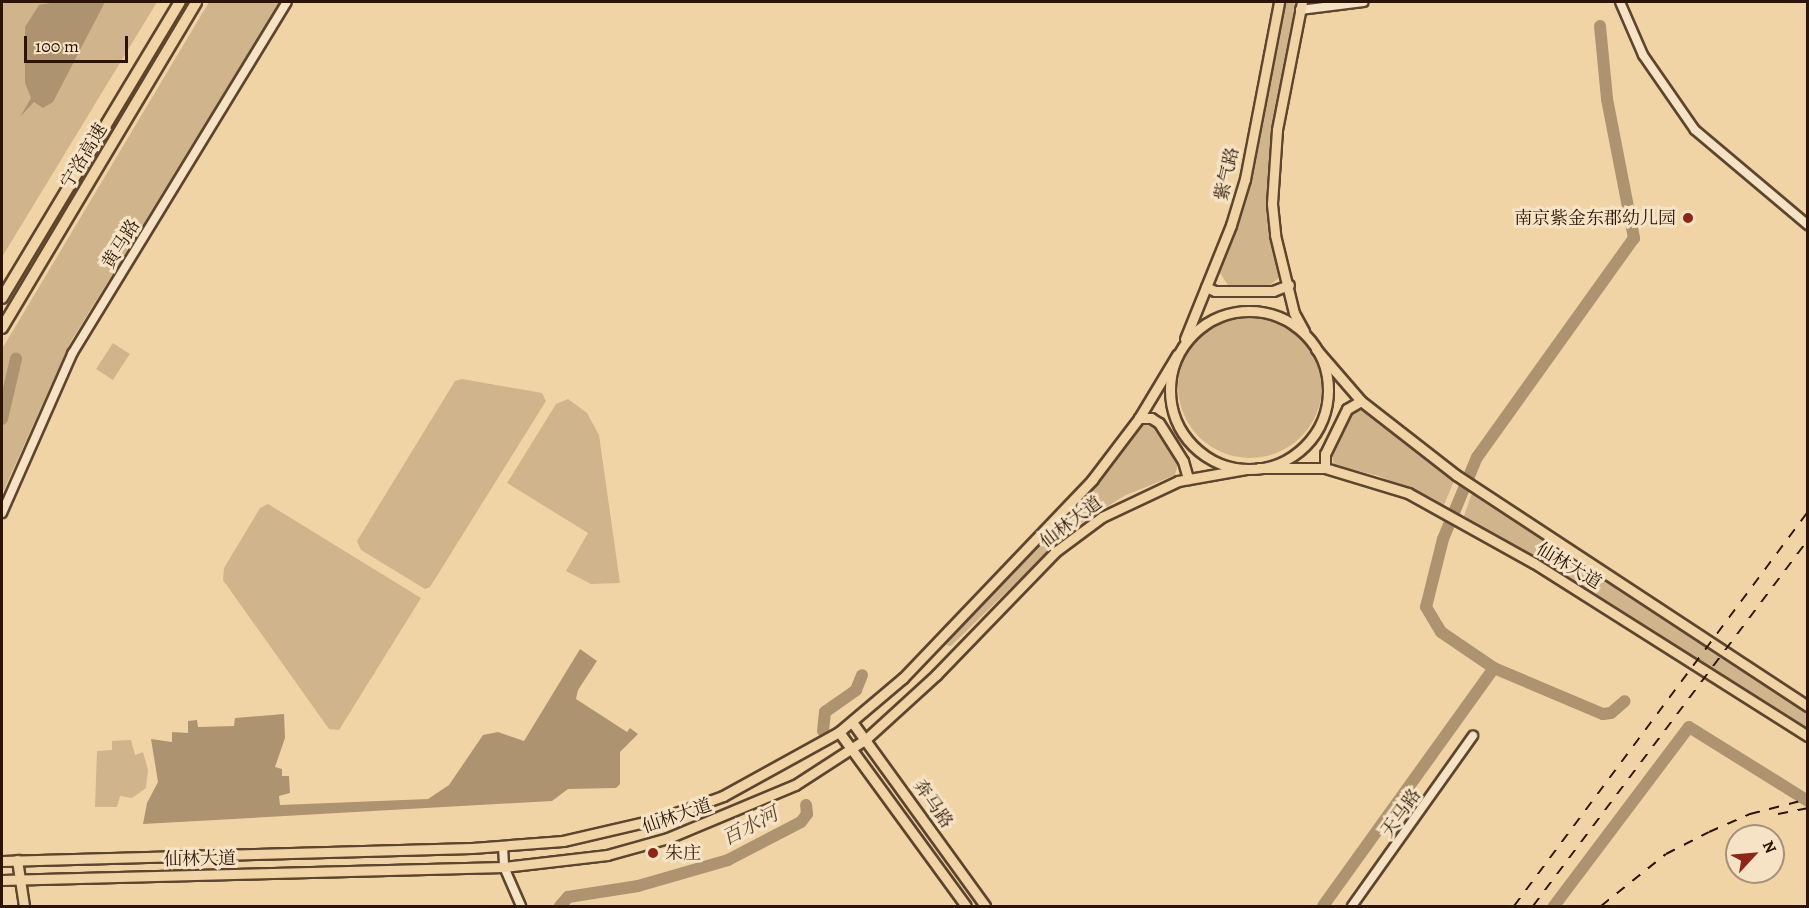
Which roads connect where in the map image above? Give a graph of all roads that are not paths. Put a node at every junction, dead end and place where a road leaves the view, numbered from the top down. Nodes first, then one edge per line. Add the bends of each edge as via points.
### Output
1 (180, 2) edge
2 (196, 2) edge
3 (287, 2) edge
4 (1278, 2) edge
5 (1364, 2) edge
6 (1620, 2) edge
7 (1301, 6) edge
8 (1808, 225) edge
9 (1289, 285) junction
10 (1206, 287) junction
11 (2, 298) edge
12 (2, 328) edge
13 (1308, 338) junction
14 (1183, 346) junction
15 (1316, 349) junction
16 (1177, 355) junction
17 (1362, 401) junction
18 (1139, 418) junction
19 (1258, 468) junction
20 (1325, 468) junction
21 (1246, 469) junction
22 (1188, 480) junction
23 (2, 513) edge
24 (1808, 706) edge
25 (852, 722) junction
26 (839, 732) junction
27 (1473, 736) dead end
28 (1808, 736) edge
29 (866, 739) junction
30 (852, 749) junction
31 (568, 840) junction
32 (503, 846) junction
33 (17, 860) junction
34 (570, 860) junction
35 (2, 861) edge
36 (504, 867) junction
37 (2, 880) edge
38 (18, 880) junction
39 (24, 906) edge
40 (521, 906) edge
41 (966, 906) edge
42 (985, 906) edge
43 (1352, 906) edge

1 - 11 highway, 宁洛高速
2 - 12 highway, 宁洛高速
3 - 23 street, 黄马路 via 72,354
4 - 10 main road, 紫气路 via 1245,179 1232,225
5 - 7 street
6 - 8 street via 1644,55 1695,130
7 - 9 main road via 1273,168 1275,235
9 - 10 main road via 1273,291 1215,291
9 - 13 main road via 1294,313
10 - 14 main road, 紫气路
13 - 14 main road via 1273,315 1240,311 1211,320
13 - 15 main road
14 - 16 main road
15 - 17 main road, 仙林大道
15 - 19 main road via 1327,384 1319,424 1296,453
16 - 18 main road, 仙林大道
16 - 21 main road via 1170,387 1179,427 1208,457
17 - 20 main road via 1347,410 1324,454
17 - 24 main road, 仙林大道 via 1474,488
18 - 22 main road via 1159,423 1183,461
18 - 25 main road, 仙林大道 via 1092,480 1029,548 903,678
19 - 20 main road, 仙林大道
19 - 21 main road
20 - 28 main road, 仙林大道 via 1370,479 1440,509 1603,606
21 - 22 main road, 仙林大道
22 - 29 main road, 仙林大道 via 1122,505 1077,533 981,625 936,675
25 - 26 main road, 仙林大道
25 - 29 main road, 奔马路
26 - 30 main road, 奔马路
26 - 31 main road, 仙林大道 via 723,796 662,818
27 - 43 street, 天马路
29 - 30 main road, 仙林大道
29 - 42 main road, 奔马路
30 - 34 main road, 仙林大道 via 795,785 716,820 650,844
30 - 41 main road, 奔马路
31 - 32 main road, 仙林大道
31 - 34 main road
32 - 33 main road, 仙林大道
32 - 36 street
33 - 35 main road, 仙林大道
33 - 38 main road
34 - 36 main road, 仙林大道
36 - 38 main road, 仙林大道
36 - 40 street
37 - 38 main road, 仙林大道
38 - 39 main road

